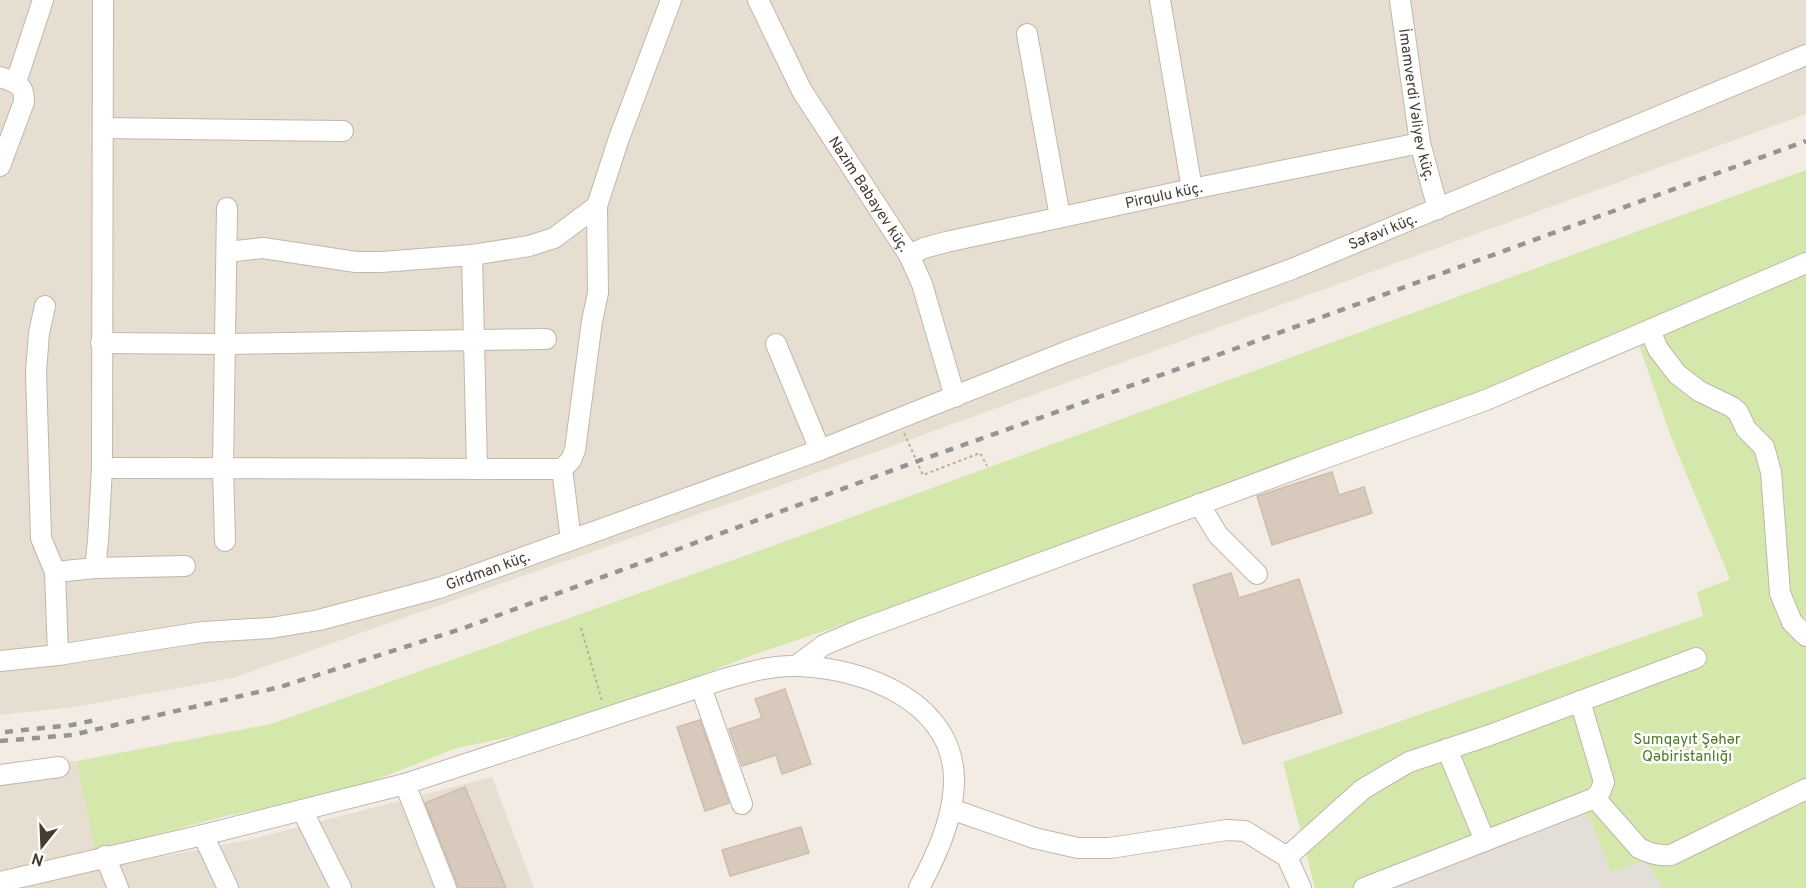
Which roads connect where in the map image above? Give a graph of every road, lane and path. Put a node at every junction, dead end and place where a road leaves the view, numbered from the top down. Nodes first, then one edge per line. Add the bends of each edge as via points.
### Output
1 (43, 0) edge
2 (103, 0) edge
3 (671, 0) edge
4 (758, 0) edge
5 (1160, 0) edge
6 (1400, 0) edge
7 (1027, 34) dead end
8 (1806, 55) edge
9 (8, 80) edge
10 (103, 128) junction
11 (343, 131) dead end
12 (1420, 143) junction
13 (0, 166) edge
14 (1192, 189) junction
15 (597, 206) junction
16 (227, 208) dead end
17 (1438, 209) junction
18 (1060, 217) junction
19 (227, 252) junction
20 (472, 255) junction
21 (909, 255) junction
22 (1806, 263) edge
23 (45, 306) dead end
24 (1650, 331) junction
25 (546, 339) dead end
26 (474, 340) junction
27 (101, 343) junction
28 (226, 344) junction
29 (776, 344) dead end
30 (955, 397) junction
31 (898, 420) junction
32 (820, 450) junction
33 (987, 466) dead end
34 (102, 468) junction
35 (223, 468) junction
36 (477, 469) junction
37 (561, 469) junction
38 (1198, 504) junction
39 (571, 540) junction
40 (225, 541) dead end
41 (185, 566) dead end
42 (95, 568) junction
43 (55, 573) junction
44 (1257, 574) dead end
45 (581, 628) dead end
46 (1806, 636) edge
47 (58, 655) junction
48 (1696, 658) dead end
49 (0, 661) edge
50 (796, 666) junction
51 (701, 687) junction
52 (1580, 701) junction
53 (607, 718) junction
54 (1447, 749) junction
55 (58, 767) dead end
56 (0, 775) edge
57 (405, 783) junction
58 (1806, 789) edge
59 (1595, 798) junction
60 (742, 804) dead end
61 (951, 809) junction
62 (302, 810) junction
63 (202, 835) junction
64 (1485, 841) junction
65 (105, 856) junction
66 (1287, 857) junction
67 (2, 884) edge
68 (118, 888) edge
69 (228, 888) edge
70 (341, 888) edge
71 (446, 888) edge
72 (919, 888) edge
73 (1301, 888) edge
74 (1364, 888) edge

1 - 9 street
2 - 10 street
3 - 15 street
4 - 21 street, Nazim Babayev küç. via 802,91
5 - 14 street
6 - 12 street, İmamverdi Vəliyev küç.
7 - 18 street
8 - 17 street, Səfəvi küç.
9 - 13 street via 22,86 24,102
10 - 11 street
10 - 27 street
12 - 14 street, Pirqulu küç.
12 - 17 street, İmamverdi Vəliyev küç.
14 - 18 street, Pirqulu küç.
15 - 20 street via 554,238
15 - 37 street via 598,293 575,450
16 - 19 street
17 - 30 street, Səfəvi küç.
18 - 21 street, Pirqulu küç. via 946,242
19 - 20 street via 263,248 356,262
19 - 28 street
20 - 26 street
21 - 30 street, Nazim Babayev küç. via 922,284
22 - 24 street
23 - 43 street via 36,372 41,538
24 - 38 street via 1486,400
24 - 46 street via 1677,374 1738,412 1746,429 1764,447 1771,472 1780,593 1792,622
25 - 26 street
26 - 28 street
26 - 36 street
27 - 28 street
27 - 34 street
28 - 35 street
29 - 32 street
30 - 31 street, Girdman küç.
31 - 32 street, Girdman küç.
31 - 33 path via 923,475 980,453
32 - 39 street, Girdman küç.
34 - 35 street
34 - 42 street
35 - 36 street
35 - 40 street
36 - 37 street
37 - 39 street
38 - 44 street via 1218,535
38 - 50 street via 857,631 824,645
39 - 47 street, Girdman küç. via 439,588 319,620 164,637
41 - 42 street
42 - 43 street
43 - 47 street
45 - 53 path
47 - 49 street, Girdman küç.
48 - 52 street
50 - 51 street via 749,672
50 - 61 street via 846,672 877,681 923,710 940,730 951,758
51 - 53 street
51 - 60 street
52 - 54 street
52 - 59 street via 1604,782
53 - 57 street
54 - 64 street
54 - 66 street via 1409,762 1364,789
55 - 56 street
57 - 62 street
57 - 71 street
58 - 59 street via 1663,856 1639,848
59 - 64 street
61 - 66 street via 1034,838 1078,848 1110,848 1227,830 1245,831
61 - 72 street via 943,838
62 - 63 street
62 - 70 street
63 - 65 street
63 - 69 street
64 - 74 street
65 - 67 street
65 - 68 street
66 - 73 street

